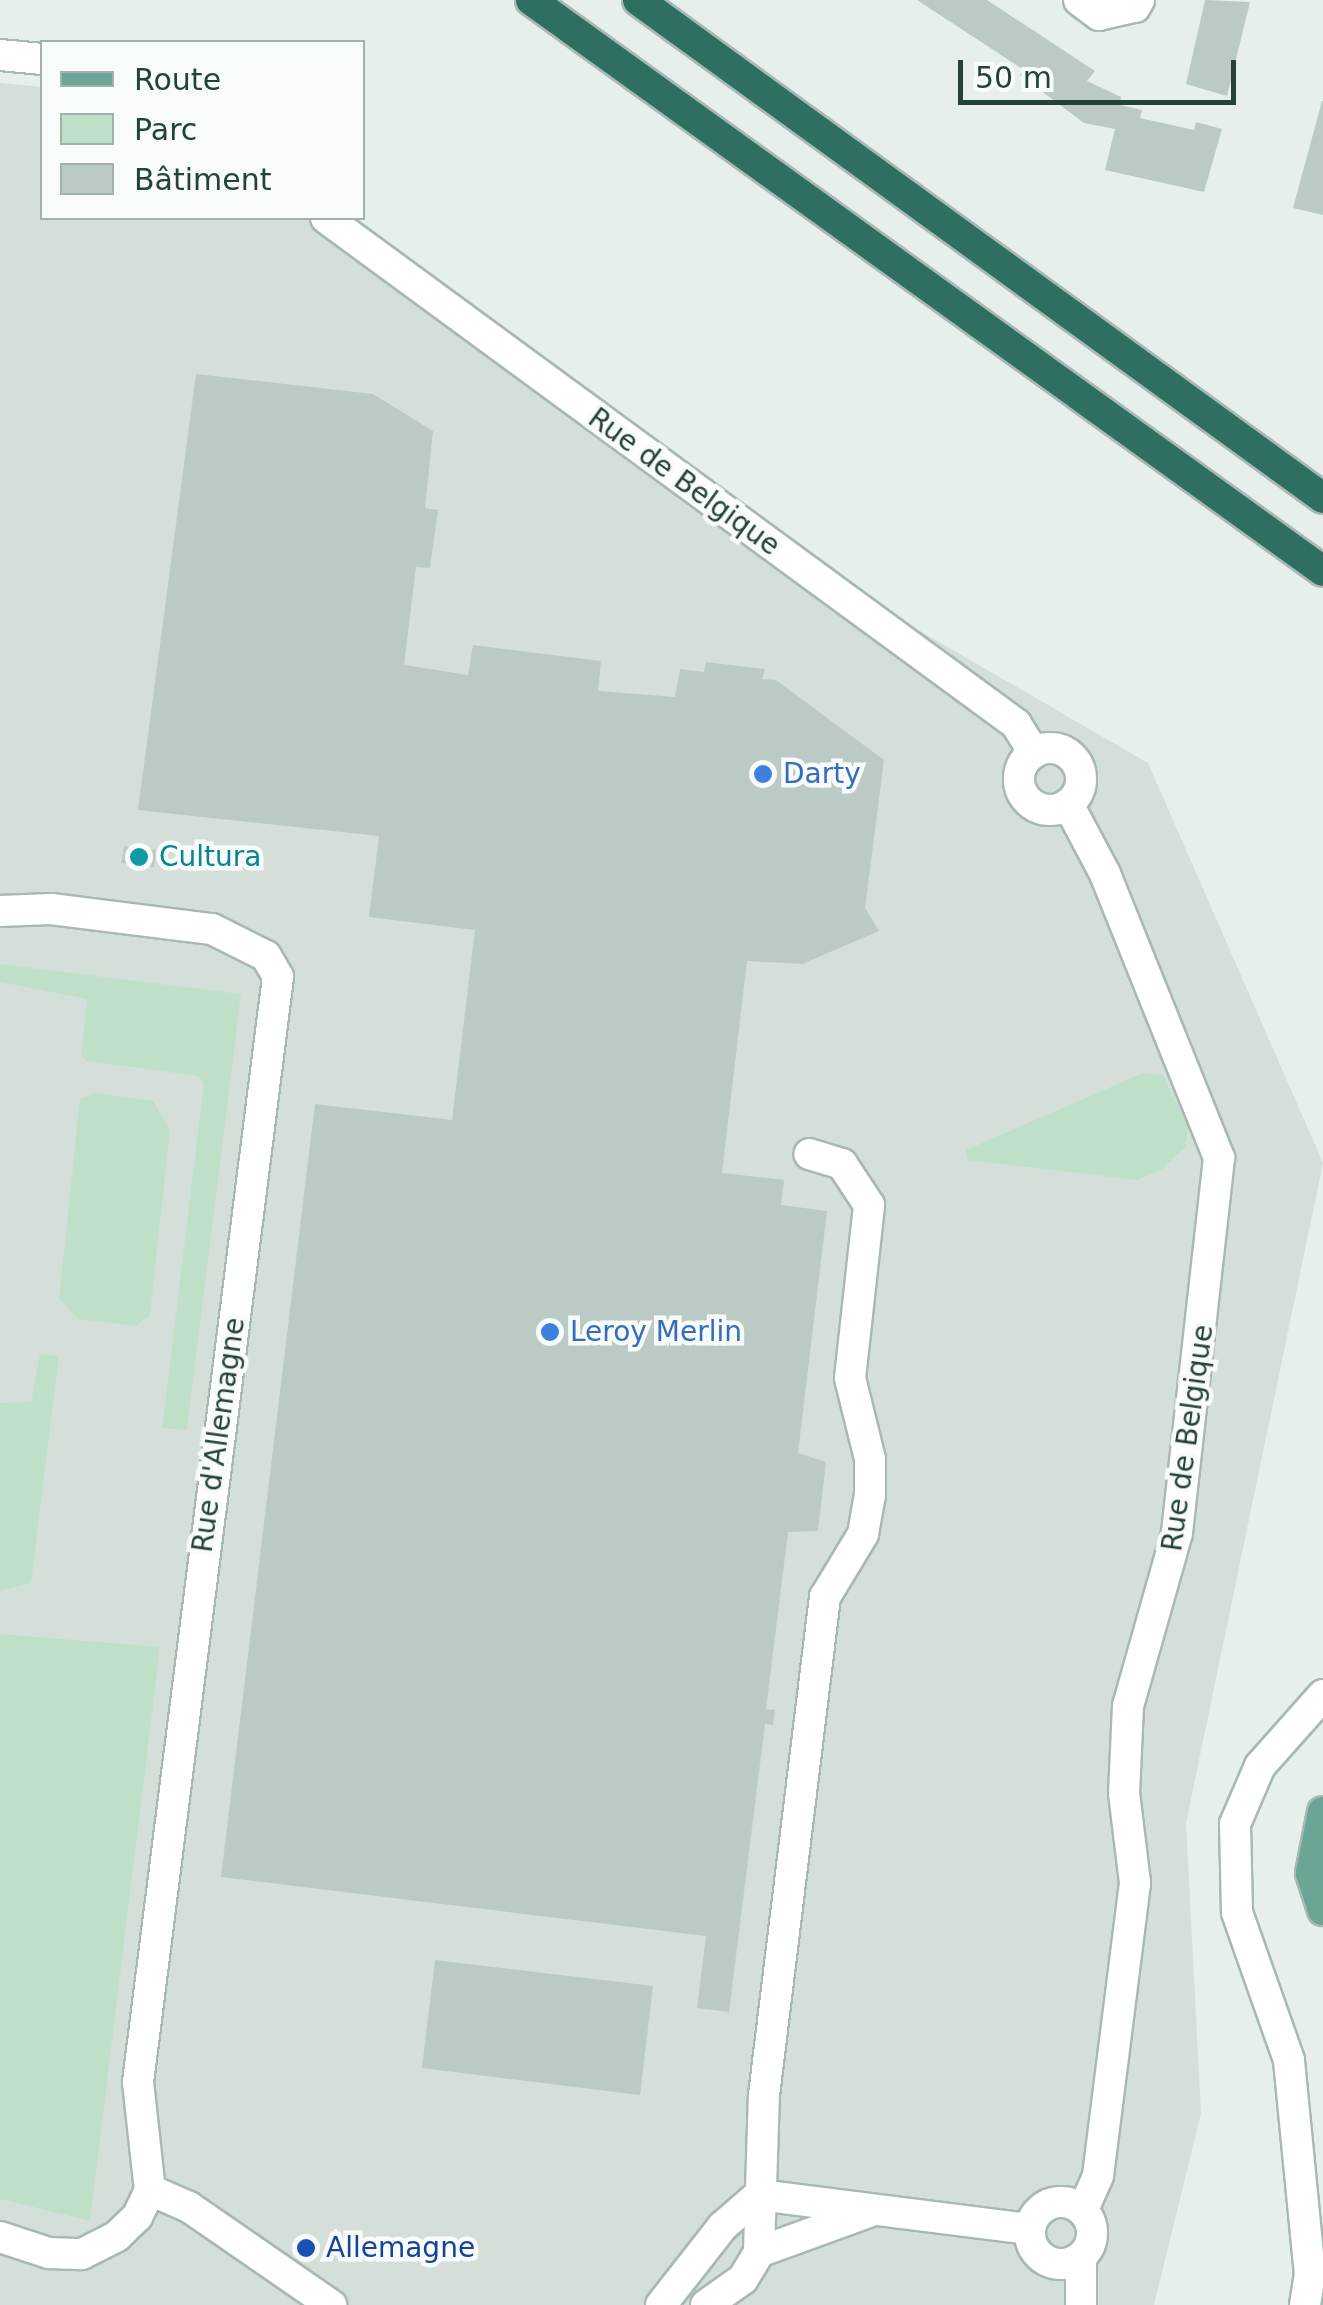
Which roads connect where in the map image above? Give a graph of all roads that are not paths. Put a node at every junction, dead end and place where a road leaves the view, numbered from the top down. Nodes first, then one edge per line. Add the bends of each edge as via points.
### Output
1 (530, 0) edge
2 (638, 0) edge
3 (1080, 0) edge
4 (1139, 0) edge
5 (0, 55) edge
6 (40, 60) edge
7 (329, 220) edge
8 (1323, 498) edge
9 (1323, 571) edge
10 (1034, 753) junction
11 (1068, 804) junction
12 (0, 911) edge
13 (810, 1154) dead end
14 (1323, 1695) edge
15 (1323, 1812) edge
16 (1323, 1910) edge
17 (150, 2190) junction
18 (759, 2195) junction
19 (876, 2210) junction
20 (1083, 2210) junction
21 (1030, 2229) junction
22 (0, 2237) edge
23 (760, 2252) junction
24 (1081, 2257) junction
25 (331, 2305) edge
26 (661, 2305) edge
27 (706, 2305) edge
28 (1080, 2305) edge
29 (1305, 2305) edge

1 - 9 highway
2 - 8 highway
3 - 4 street via 1100,15 1135,7
5 - 6 street
7 - 10 street, Rue de Belgique via 1016,724
10 - 11 street via 1059,749 1076,762 1081,782
10 - 11 street via 1020,772 1021,792 1044,810
11 - 20 street, Rue de Belgique via 1104,874 1219,1158 1178,1533 1128,1706 1124,1793 1135,1883 1098,2176
12 - 17 street, Rue d'Allemagne via 51,908 212,929 255,948 278,977 138,2082
13 - 18 street via 842,1164 869,1205 850,1378 870,1459 870,1496 863,1534 825,1597 764,2095
14 - 29 street via 1260,1766 1235,1824 1237,1912 1289,2060 1310,2276
15 - 16 main road via 1311,1873
17 - 22 street via 118,2236 82,2254 49,2253
17 - 25 street via 190,2207
18 - 19 street
18 - 23 street
18 - 26 street via 723,2226
19 - 21 street
19 - 23 street
20 - 21 street via 1065,2202 1046,2206
20 - 24 street via 1092,2239
21 - 24 street via 1041,2258 1062,2264
23 - 27 street via 743,2279
24 - 28 street

